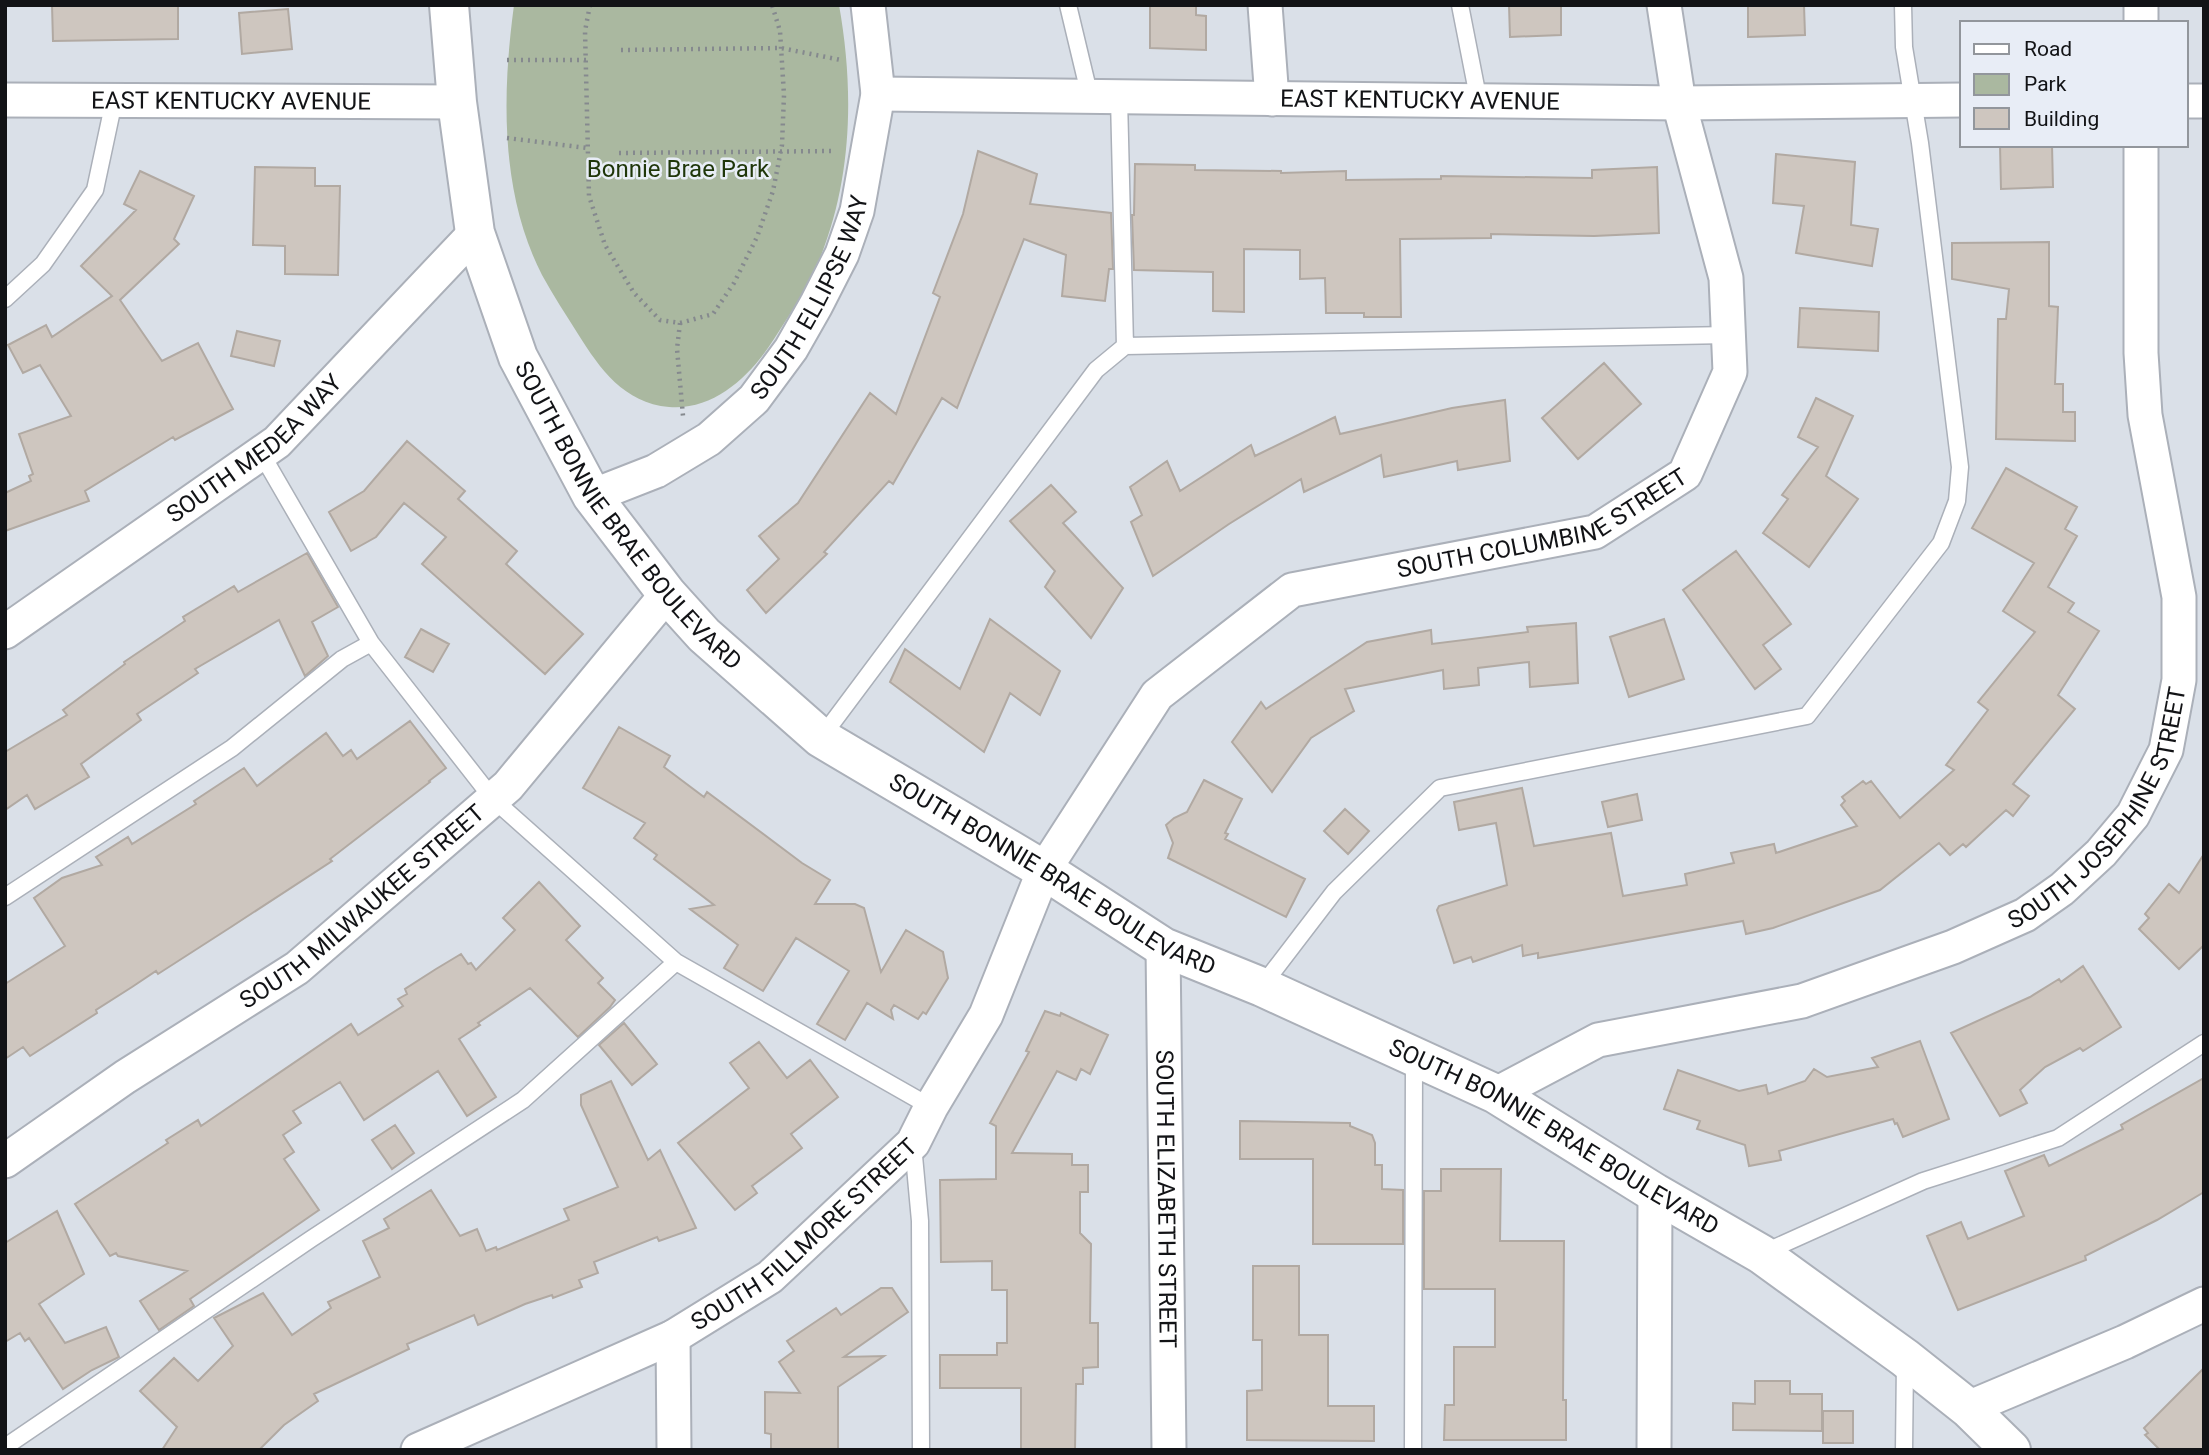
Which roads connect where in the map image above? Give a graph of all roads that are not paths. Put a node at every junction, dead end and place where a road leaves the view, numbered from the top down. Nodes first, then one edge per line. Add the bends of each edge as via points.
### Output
1 (449, 5) edge
2 (868, 5) edge
3 (1068, 5) edge
4 (1265, 5) edge
5 (1460, 5) edge
6 (1664, 5) edge
7 (1903, 5) edge
8 (877, 81) junction
9 (1105, 97) junction
10 (1272, 99) junction
11 (5, 100) edge
12 (1913, 100) junction
13 (1960, 100) edge
14 (114, 101) junction
15 (457, 102) junction
16 (1479, 102) junction
17 (1679, 103) junction
18 (2141, 147) edge
19 (475, 233) junction
20 (5, 299) edge
21 (1728, 335) junction
22 (1125, 346) junction
23 (261, 453) junction
24 (592, 496) junction
25 (667, 594) junction
26 (5, 632) edge
27 (371, 643) junction
28 (821, 738) junction
29 (493, 799) junction
30 (1044, 870) junction
31 (5, 897) edge
32 (1163, 947) junction
33 (676, 962) junction
34 (1262, 987) junction
35 (2204, 1043) edge
36 (1413, 1056) junction
37 (1496, 1094) junction
38 (931, 1107) junction
39 (913, 1143) junction
40 (5, 1161) edge
41 (1655, 1193) junction
42 (1761, 1254) junction
43 (2204, 1305) edge
44 (673, 1338) junction
45 (1905, 1358) junction
46 (1968, 1408) junction
47 (5, 1447) edge
48 (425, 1448) edge
49 (674, 1450) edge
50 (921, 1450) edge
51 (1169, 1450) edge
52 (1413, 1450) edge
53 (1654, 1450) edge
54 (1904, 1450) edge
55 (2011, 1450) edge

1 - 15 street, SOUTH BONNIE BRAE BOULEVARD
2 - 8 street, SOUTH ELLIPSE WAY
3 - 9 lane
4 - 10 street
5 - 16 lane
6 - 17 street, SOUTH COLUMBINE STREET
7 - 12 lane
8 - 9 street, EAST KENTUCKY AVENUE
8 - 24 street, SOUTH ELLIPSE WAY via 857,211 842,254 791,349 754,399 709,439 656,471
9 - 10 street, EAST KENTUCKY AVENUE
9 - 22 lane
10 - 16 street, EAST KENTUCKY AVENUE
11 - 14 street, EAST KENTUCKY AVENUE
12 - 13 street, EAST KENTUCKY AVENUE
12 - 17 street, EAST KENTUCKY AVENUE
12 - 34 lane via 1960,467 1957,501 1941,543 1807,716 1440,788 1334,892
14 - 15 street, EAST KENTUCKY AVENUE
14 - 20 lane via 96,190 43,264
15 - 19 street, SOUTH BONNIE BRAE BOULEVARD
16 - 17 street, EAST KENTUCKY AVENUE
17 - 21 street, SOUTH COLUMBINE STREET via 1726,278
18 - 37 street, SOUTH JOSEPHINE STREET via 2145,415 2179,597 2179,680 2166,750 2133,815 2062,889 2025,915 1953,947 1802,1001 1598,1040
19 - 23 street, SOUTH MEDEA WAY
19 - 24 street, SOUTH BONNIE BRAE BOULEVARD via 518,357
21 - 22 lane
21 - 30 street, SOUTH COLUMBINE STREET via 1730,372 1685,474 1595,532 1292,590 1157,695
22 - 28 lane via 1097,370
23 - 26 street, SOUTH MEDEA WAY
23 - 27 lane
24 - 25 street, SOUTH BONNIE BRAE BOULEVARD
25 - 28 street, SOUTH BONNIE BRAE BOULEVARD via 704,635
25 - 29 street, SOUTH MILWAUKEE STREET
27 - 29 lane
27 - 31 lane via 342,659 232,748
28 - 30 street, SOUTH BONNIE BRAE BOULEVARD
29 - 33 lane
29 - 40 street, SOUTH MILWAUKEE STREET via 297,968 125,1077
30 - 32 street, SOUTH BONNIE BRAE BOULEVARD
30 - 38 street, SOUTH FILLMORE STREET via 986,1015
32 - 34 street, SOUTH BONNIE BRAE BOULEVARD
32 - 51 street, SOUTH ELIZABETH STREET
33 - 38 lane
33 - 47 lane via 523,1100
34 - 36 street, SOUTH BONNIE BRAE BOULEVARD
35 - 42 lane via 2057,1138 1923,1181
36 - 37 street, SOUTH BONNIE BRAE BOULEVARD
36 - 52 lane
37 - 41 street, SOUTH BONNIE BRAE BOULEVARD
38 - 39 street, SOUTH FILLMORE STREET
39 - 44 street, SOUTH FILLMORE STREET via 771,1277
39 - 50 lane via 920,1221
41 - 42 street, SOUTH BONNIE BRAE BOULEVARD
41 - 53 street
42 - 45 street, SOUTH BONNIE BRAE BOULEVARD
43 - 46 street
44 - 48 street, SOUTH FILLMORE STREET
44 - 49 street
45 - 46 street, SOUTH BONNIE BRAE BOULEVARD
45 - 54 lane
46 - 55 street, SOUTH BONNIE BRAE BOULEVARD

